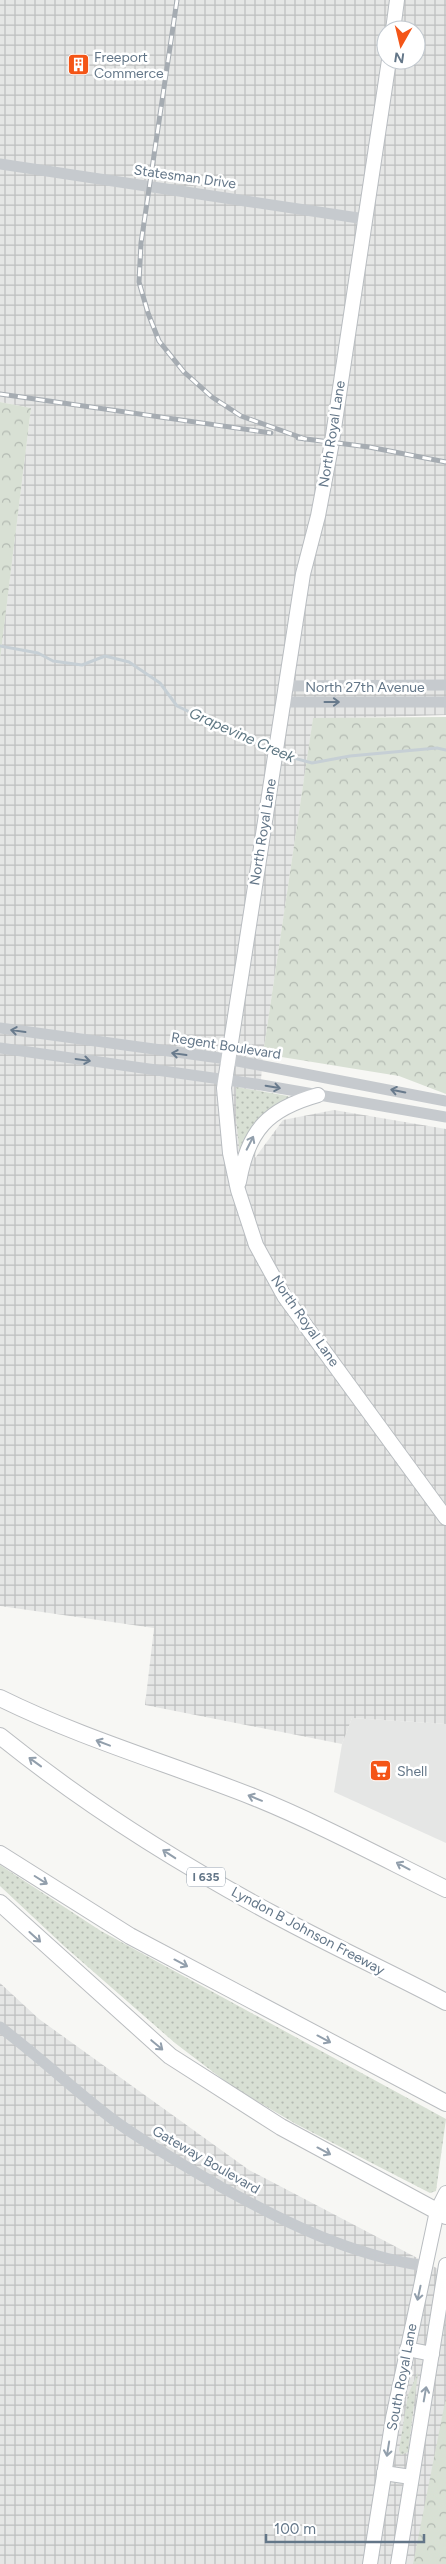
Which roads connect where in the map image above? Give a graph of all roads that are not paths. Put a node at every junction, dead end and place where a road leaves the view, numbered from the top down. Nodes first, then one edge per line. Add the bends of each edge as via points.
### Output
1 (398, 0) edge
2 (395, 20) edge
3 (387, 70) edge
4 (0, 164) edge
5 (365, 219) junction
6 (446, 685) edge
7 (286, 686) junction
8 (283, 702) junction
9 (446, 702) edge
10 (0, 1028) edge
11 (0, 1048) edge
12 (228, 1059) junction
13 (225, 1080) junction
14 (318, 1095) junction
15 (446, 1101) edge
16 (446, 1117) edge
17 (238, 1190) junction
18 (446, 1518) edge
19 (0, 1698) edge
20 (0, 1736) edge
21 (0, 1854) edge
22 (444, 1887) edge
23 (0, 1903) edge
24 (446, 2002) edge
25 (0, 2027) edge
26 (446, 2103) edge
27 (446, 2193) edge
28 (441, 2214) edge
29 (446, 2265) edge
30 (425, 2266) junction
31 (407, 2350) junction
32 (432, 2354) junction
33 (384, 2473) junction
34 (411, 2477) junction
35 (370, 2564) edge
36 (398, 2564) edge

1 - 2 main road
3 - 5 main road, North Royal Lane
4 - 5 street, Statesman Drive
5 - 7 main road, North Royal Lane via 332,442 303,574
6 - 7 street, North 27th Avenue
7 - 8 main road, North Royal Lane
8 -> 9 street, North 27th Avenue
8 - 12 main road, North Royal Lane
12 -> 10 street, Regent Boulevard
11 -> 13 street
12 - 13 main road, North Royal Lane
15 -> 12 street, Regent Boulevard
13 -> 14 street
13 - 17 main road, North Royal Lane via 228,1138
14 - 16 street
17 -> 14 main road via 245,1155 261,1125 284,1107
17 - 18 main road, North Royal Lane via 256,1245 279,1288
22 -> 19 highway via 307,1820 59,1726
24 -> 20 highway, Lyndon B Johnson Freeway / I 635 via 275,1915 195,1870 117,1820
21 -> 26 highway via 130,1936
23 -> 28 highway via 170,2056 281,2127
25 - 30 street, Gateway Boulevard via 141,2139 274,2216 354,2251
27 - 28 main road, South Royal Lane
28 - 30 main road, South Royal Lane
29 - 32 main road, South Royal Lane
30 -> 31 main road, South Royal Lane
31 - 32 main road
31 -> 33 main road, South Royal Lane
34 -> 32 main road, South Royal Lane
33 - 34 main road
33 - 35 main road, South Royal Lane
34 - 36 main road, South Royal Lane

